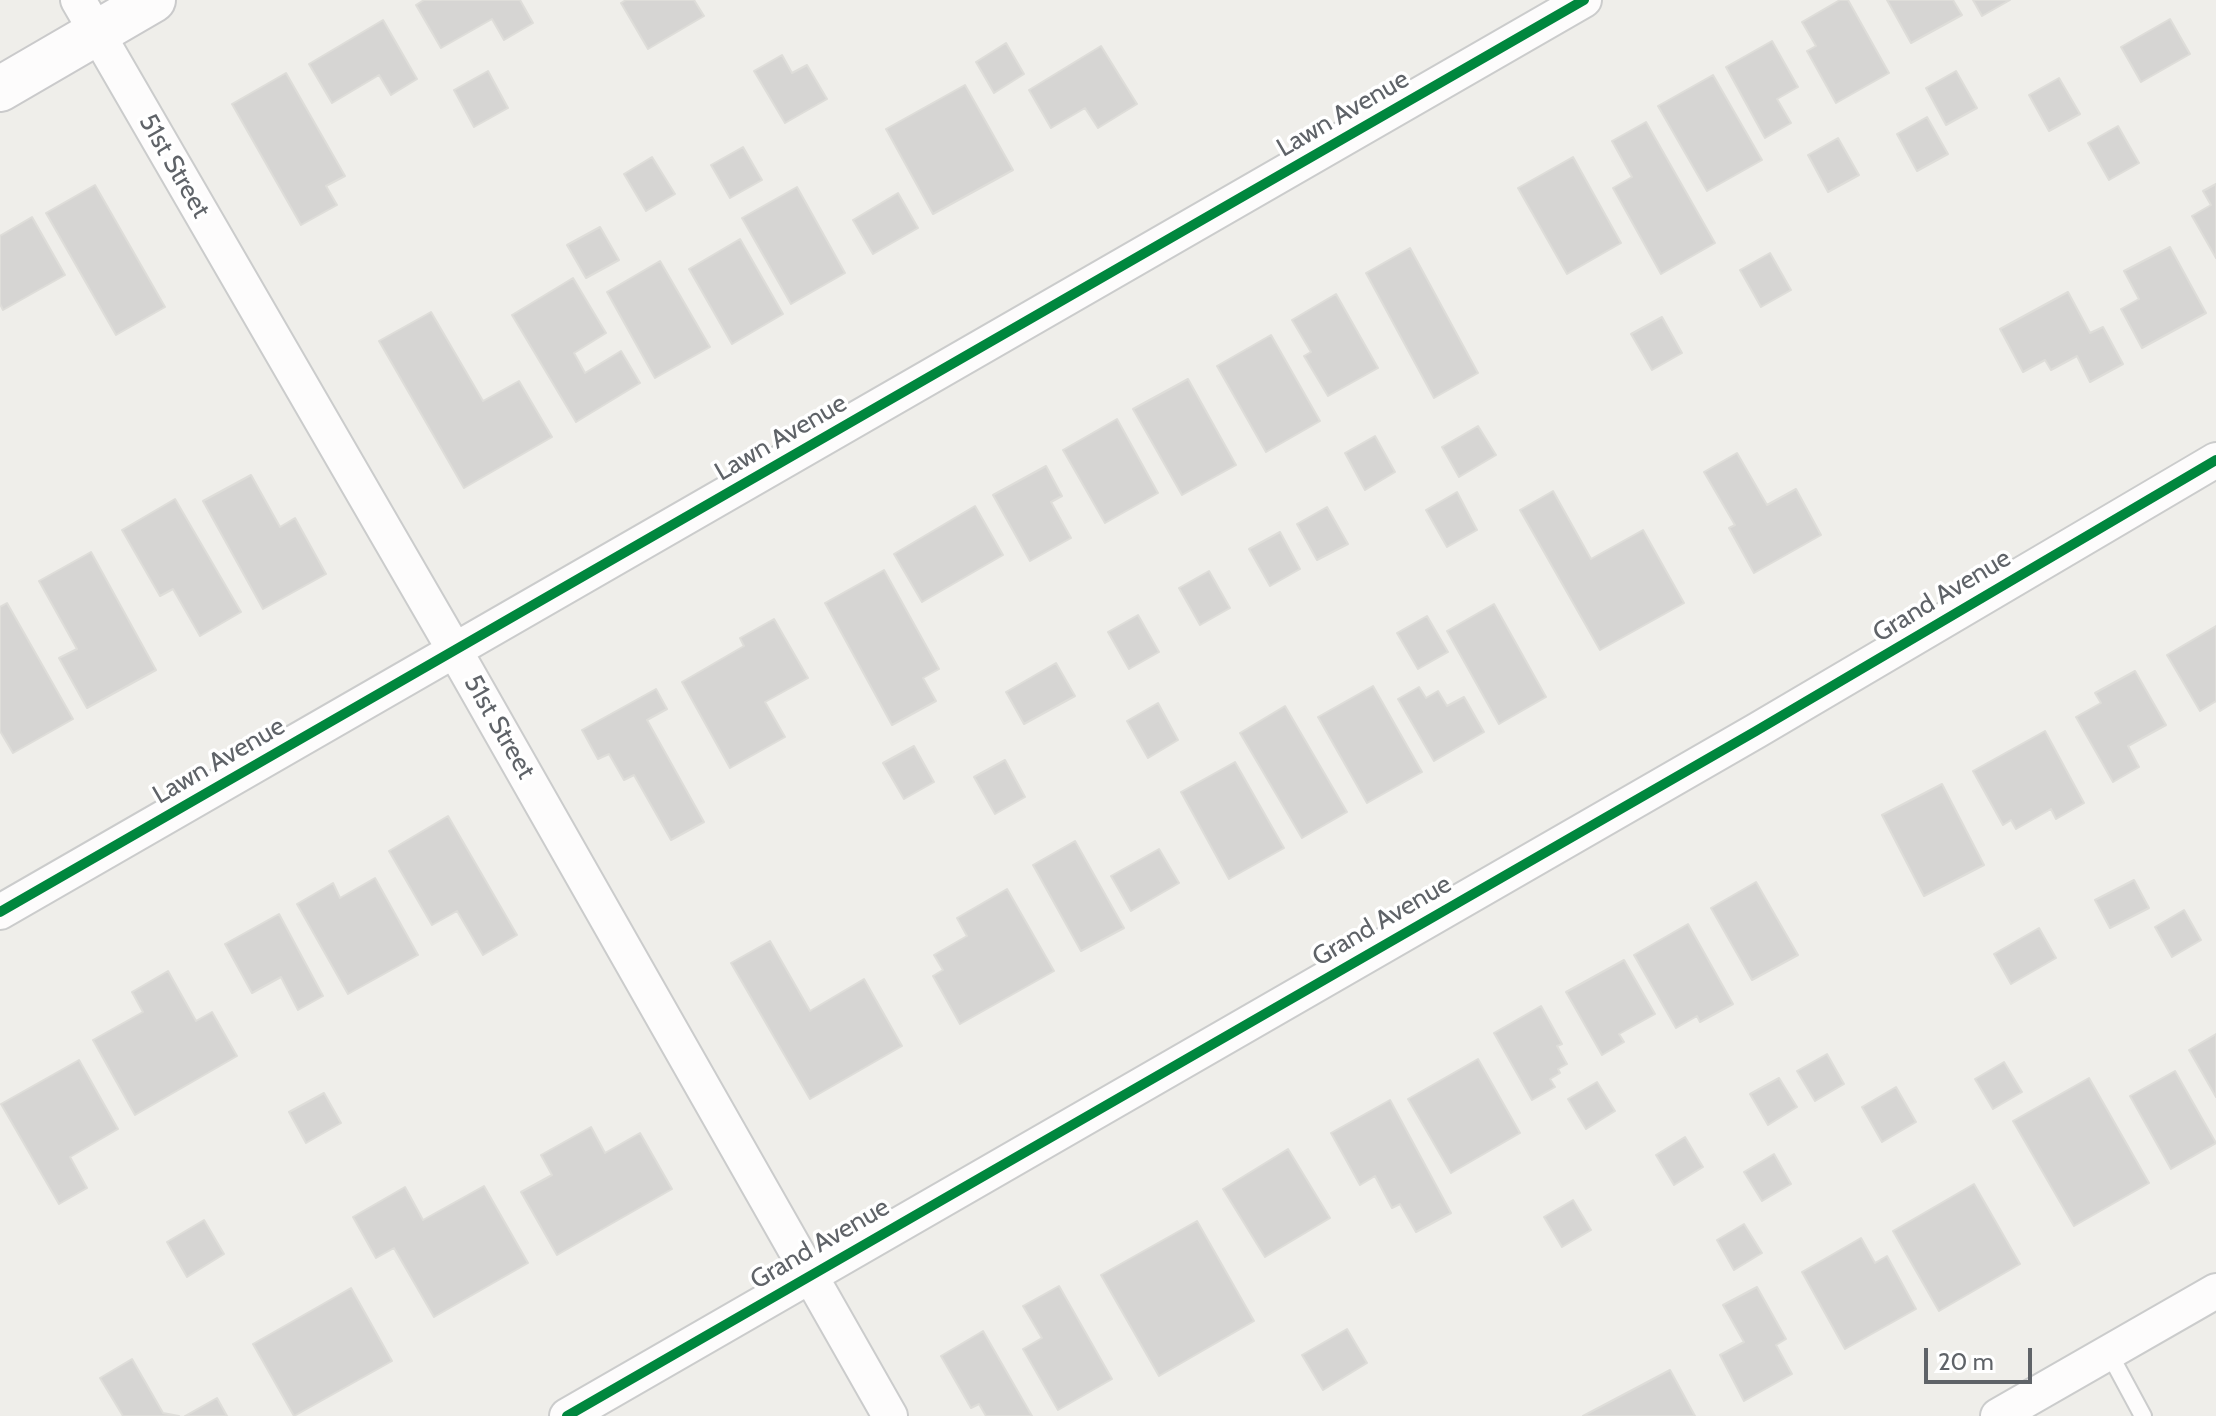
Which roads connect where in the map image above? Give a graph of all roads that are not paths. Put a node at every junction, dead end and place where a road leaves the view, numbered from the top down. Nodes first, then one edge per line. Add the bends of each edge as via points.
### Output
1 (153, 0) edge
2 (1584, 0) edge
3 (87, 17) edge
4 (0, 89) edge
5 (2216, 460) edge
6 (455, 651) junction
7 (0, 912) edge
8 (810, 1276) junction
9 (2216, 1291) edge
10 (2109, 1353) junction
11 (567, 1416) edge
12 (890, 1416) edge
13 (1998, 1416) edge
14 (2143, 1416) edge

1 - 3 main road
2 - 6 street, Lawn Avenue
3 - 4 main road
3 - 6 street, 51st Street
5 - 8 street, Grand Avenue
6 - 7 street, Lawn Avenue
6 - 8 street, 51st Street
8 - 11 street, Grand Avenue
8 - 12 street, 51st Street
9 - 10 street
10 - 13 street
10 - 14 lane

